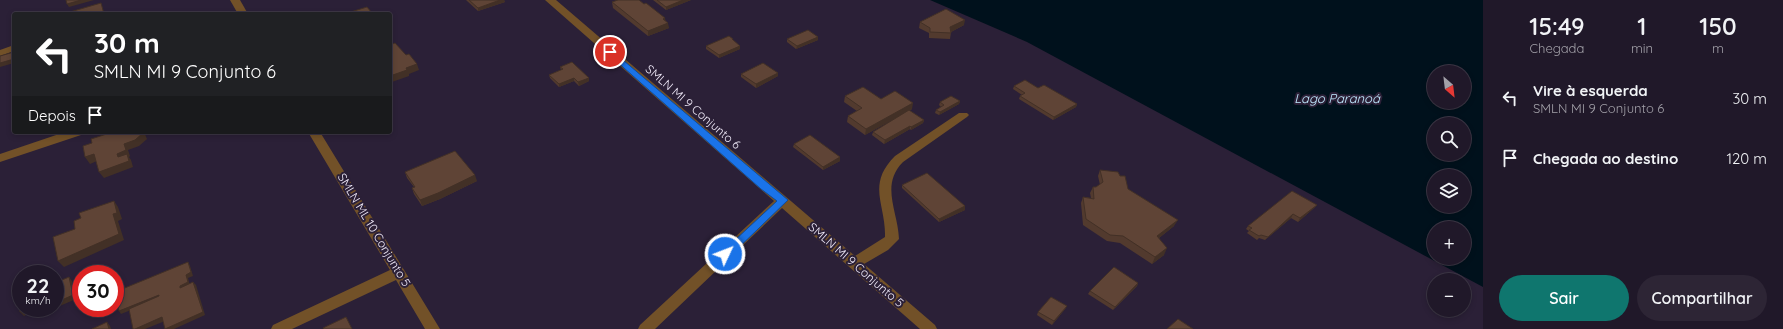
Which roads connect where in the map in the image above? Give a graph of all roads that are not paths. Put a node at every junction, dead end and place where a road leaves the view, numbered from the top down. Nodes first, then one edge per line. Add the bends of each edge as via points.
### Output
1 (234, 0) edge
2 (550, 0) edge
3 (242, 12) edge
4 (12, 49) edge
5 (0, 53) edge
6 (963, 115) dead end
7 (71, 134) edge
8 (315, 134) edge
9 (0, 158) edge
10 (783, 200) junction
11 (854, 263) junction
12 (398, 272) junction
13 (278, 329) edge
14 (433, 329) edge
15 (645, 329) edge
16 (930, 329) edge

1 - 3 street
2 - 10 street, SMLN MI 9 Conjunto 6
4 - 5 street
6 - 11 street via 890,168 885,184 885,195 892,239
7 - 9 street
8 - 12 street, SMLN ML 10 Conjunto 5
10 - 11 street, SMLN MI 9 Conjunto 5
10 - 15 street
11 - 16 street, SMLN MI 9 Conjunto 5
12 - 13 street
12 - 14 street, SMLN ML 10 Conjunto 5

